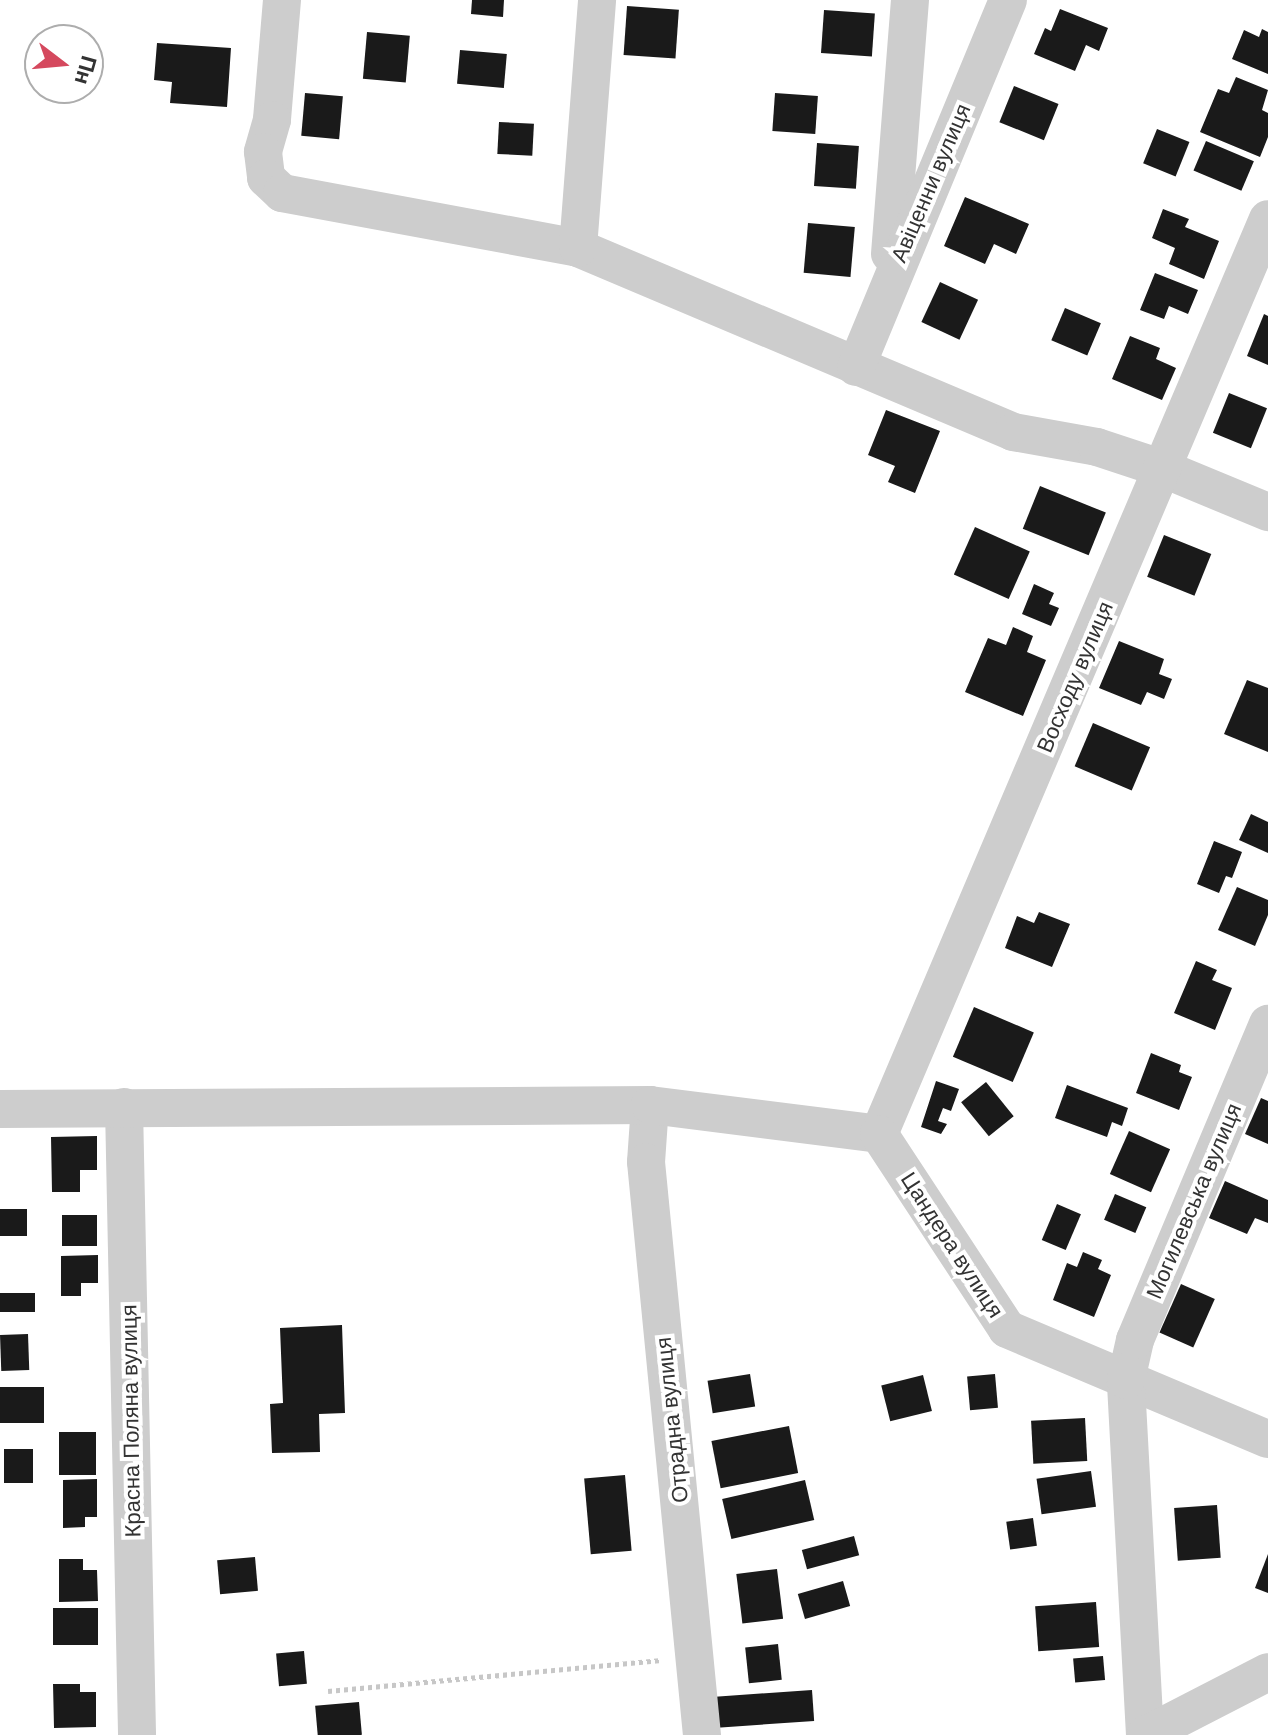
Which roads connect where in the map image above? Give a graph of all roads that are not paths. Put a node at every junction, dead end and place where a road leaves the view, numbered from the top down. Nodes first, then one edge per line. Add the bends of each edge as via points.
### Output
1 (282, 0) edge
2 (597, 0) edge
3 (910, 0) edge
4 (1008, 0) edge
5 (1268, 219) edge
6 (578, 248) junction
7 (887, 289) junction
8 (856, 367) junction
9 (1164, 469) junction
10 (1268, 512) edge
11 (1268, 1024) edge
12 (650, 1105) junction
13 (124, 1107) junction
14 (0, 1109) edge
15 (879, 1134) junction
16 (1126, 1380) junction
17 (1268, 1439) edge
18 (1268, 1672) edge
19 (137, 1735) edge
20 (702, 1735) edge
21 (1146, 1735) edge

1 - 6 street via 272,120 263,152 266,178 282,193
2 - 6 street
3 - 7 street
4 - 7 street, Авіценни вулиця
5 - 9 street, Восходу вулиця
6 - 8 street
7 - 8 street, Авіценни вулиця
8 - 9 street via 1013,432 1097,447
9 - 10 street
9 - 15 street, Восходу вулиця
11 - 16 street, Могилевська вулиця via 1135,1340
12 - 13 street
12 - 15 street
12 - 20 street, Отрадна вулиця via 646,1162
13 - 14 street
13 - 19 street, Красна Поляна вулиця
15 - 16 street, Цандера вулиця via 1007,1329
16 - 17 street, Цандера вулиця
16 - 21 street
18 - 21 street

